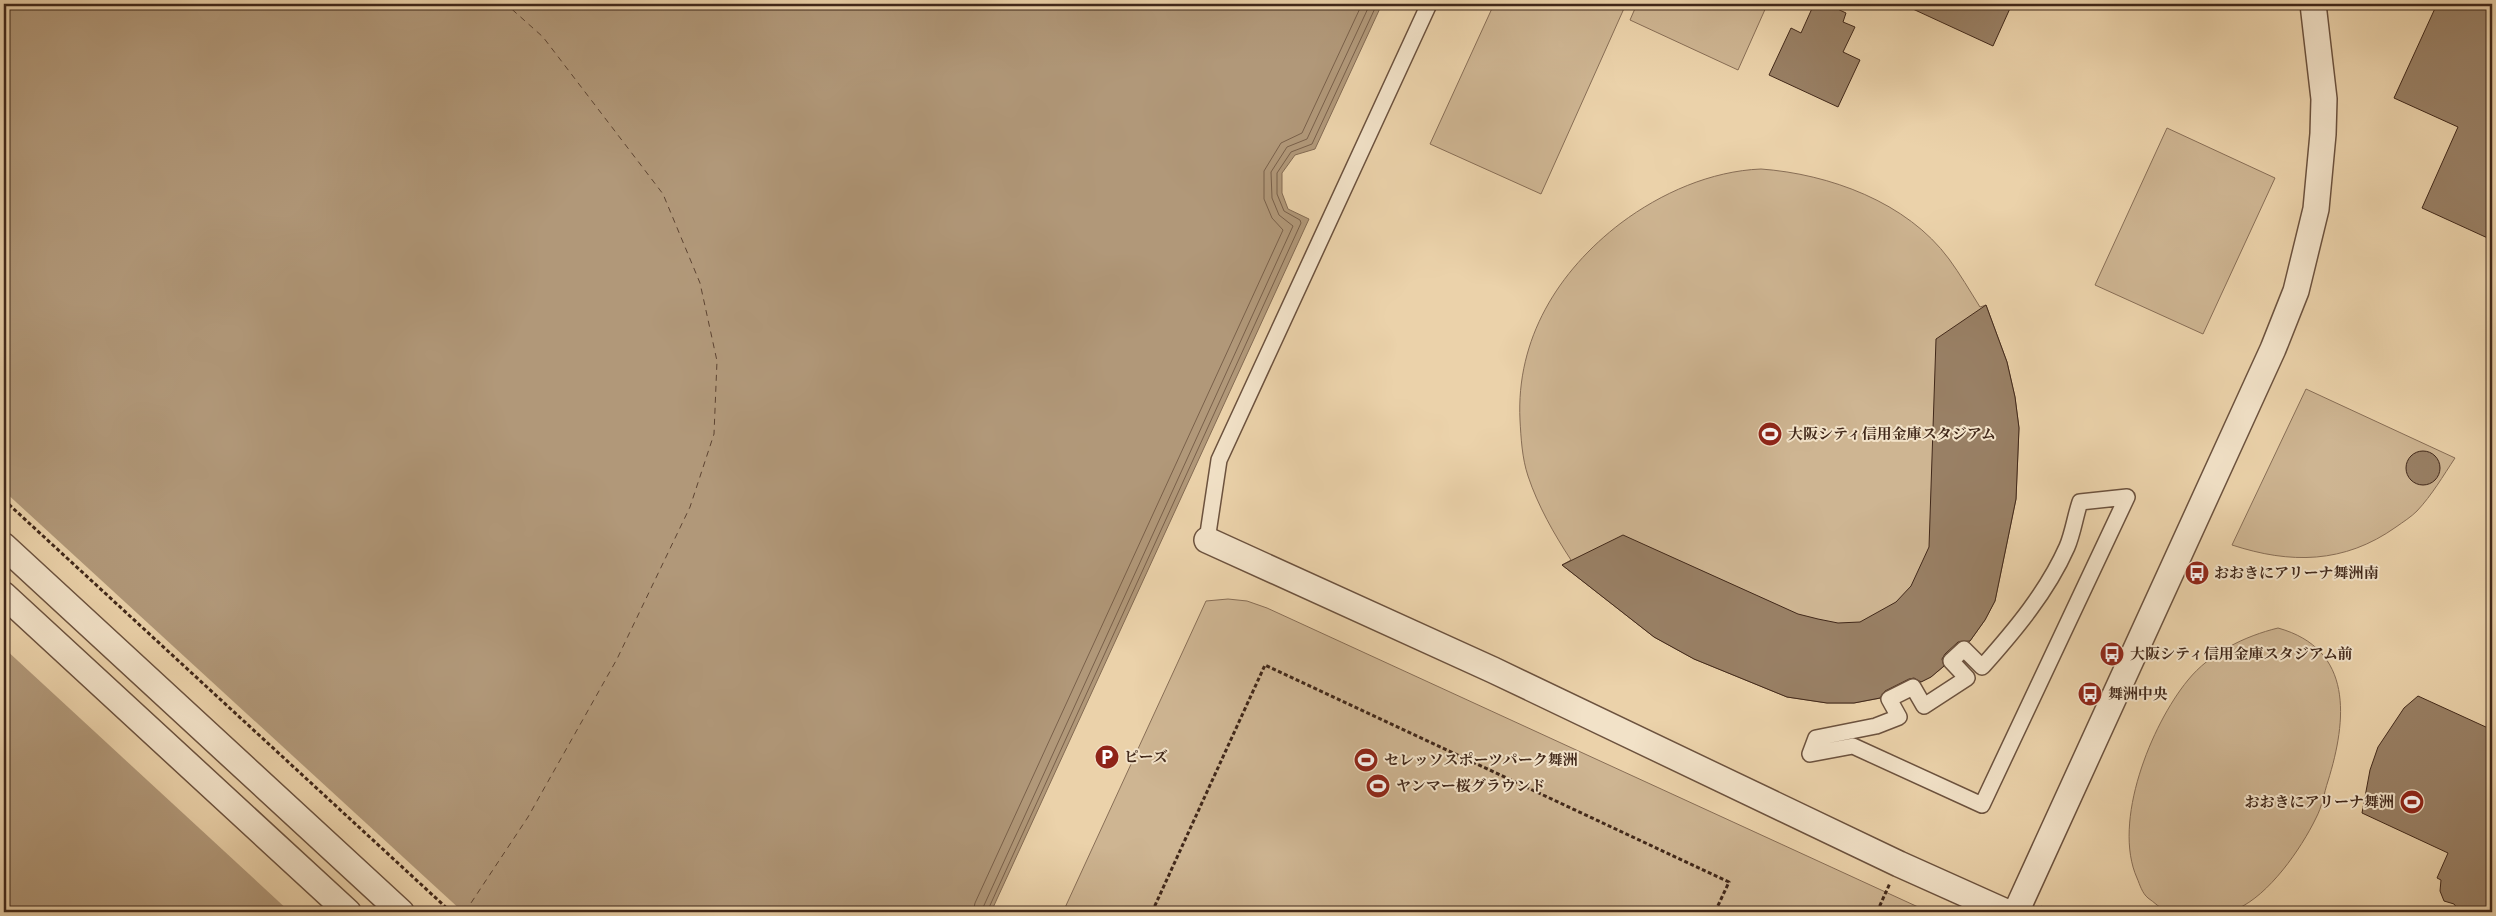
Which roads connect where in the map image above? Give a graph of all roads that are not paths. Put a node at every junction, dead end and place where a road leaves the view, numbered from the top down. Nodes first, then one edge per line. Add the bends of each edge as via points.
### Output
1 (1429, 4) edge
2 (2313, 4) edge
3 (1207, 540) joint
4 (4, 546) edge
5 (4, 595) edge
6 (1967, 678) joint
7 (348, 912) edge
8 (401, 912) edge
9 (2006, 912) edge
10 (2016, 912) edge

1 - 3 street via 1219,460
2 - 10 street via 2324,99 2323,134 2316,209 2296,291 2273,349
3 - 9 street via 1493,670
4 - 8 street
5 - 7 street
6 - 6 street via 1951,661 1964,649 1982,667 2017,628 2049,581 2067,545 2080,502 2126,497 1982,805 1853,746 1810,754 1816,738 1876,726 1898,717 1889,699 1913,687 1924,706

